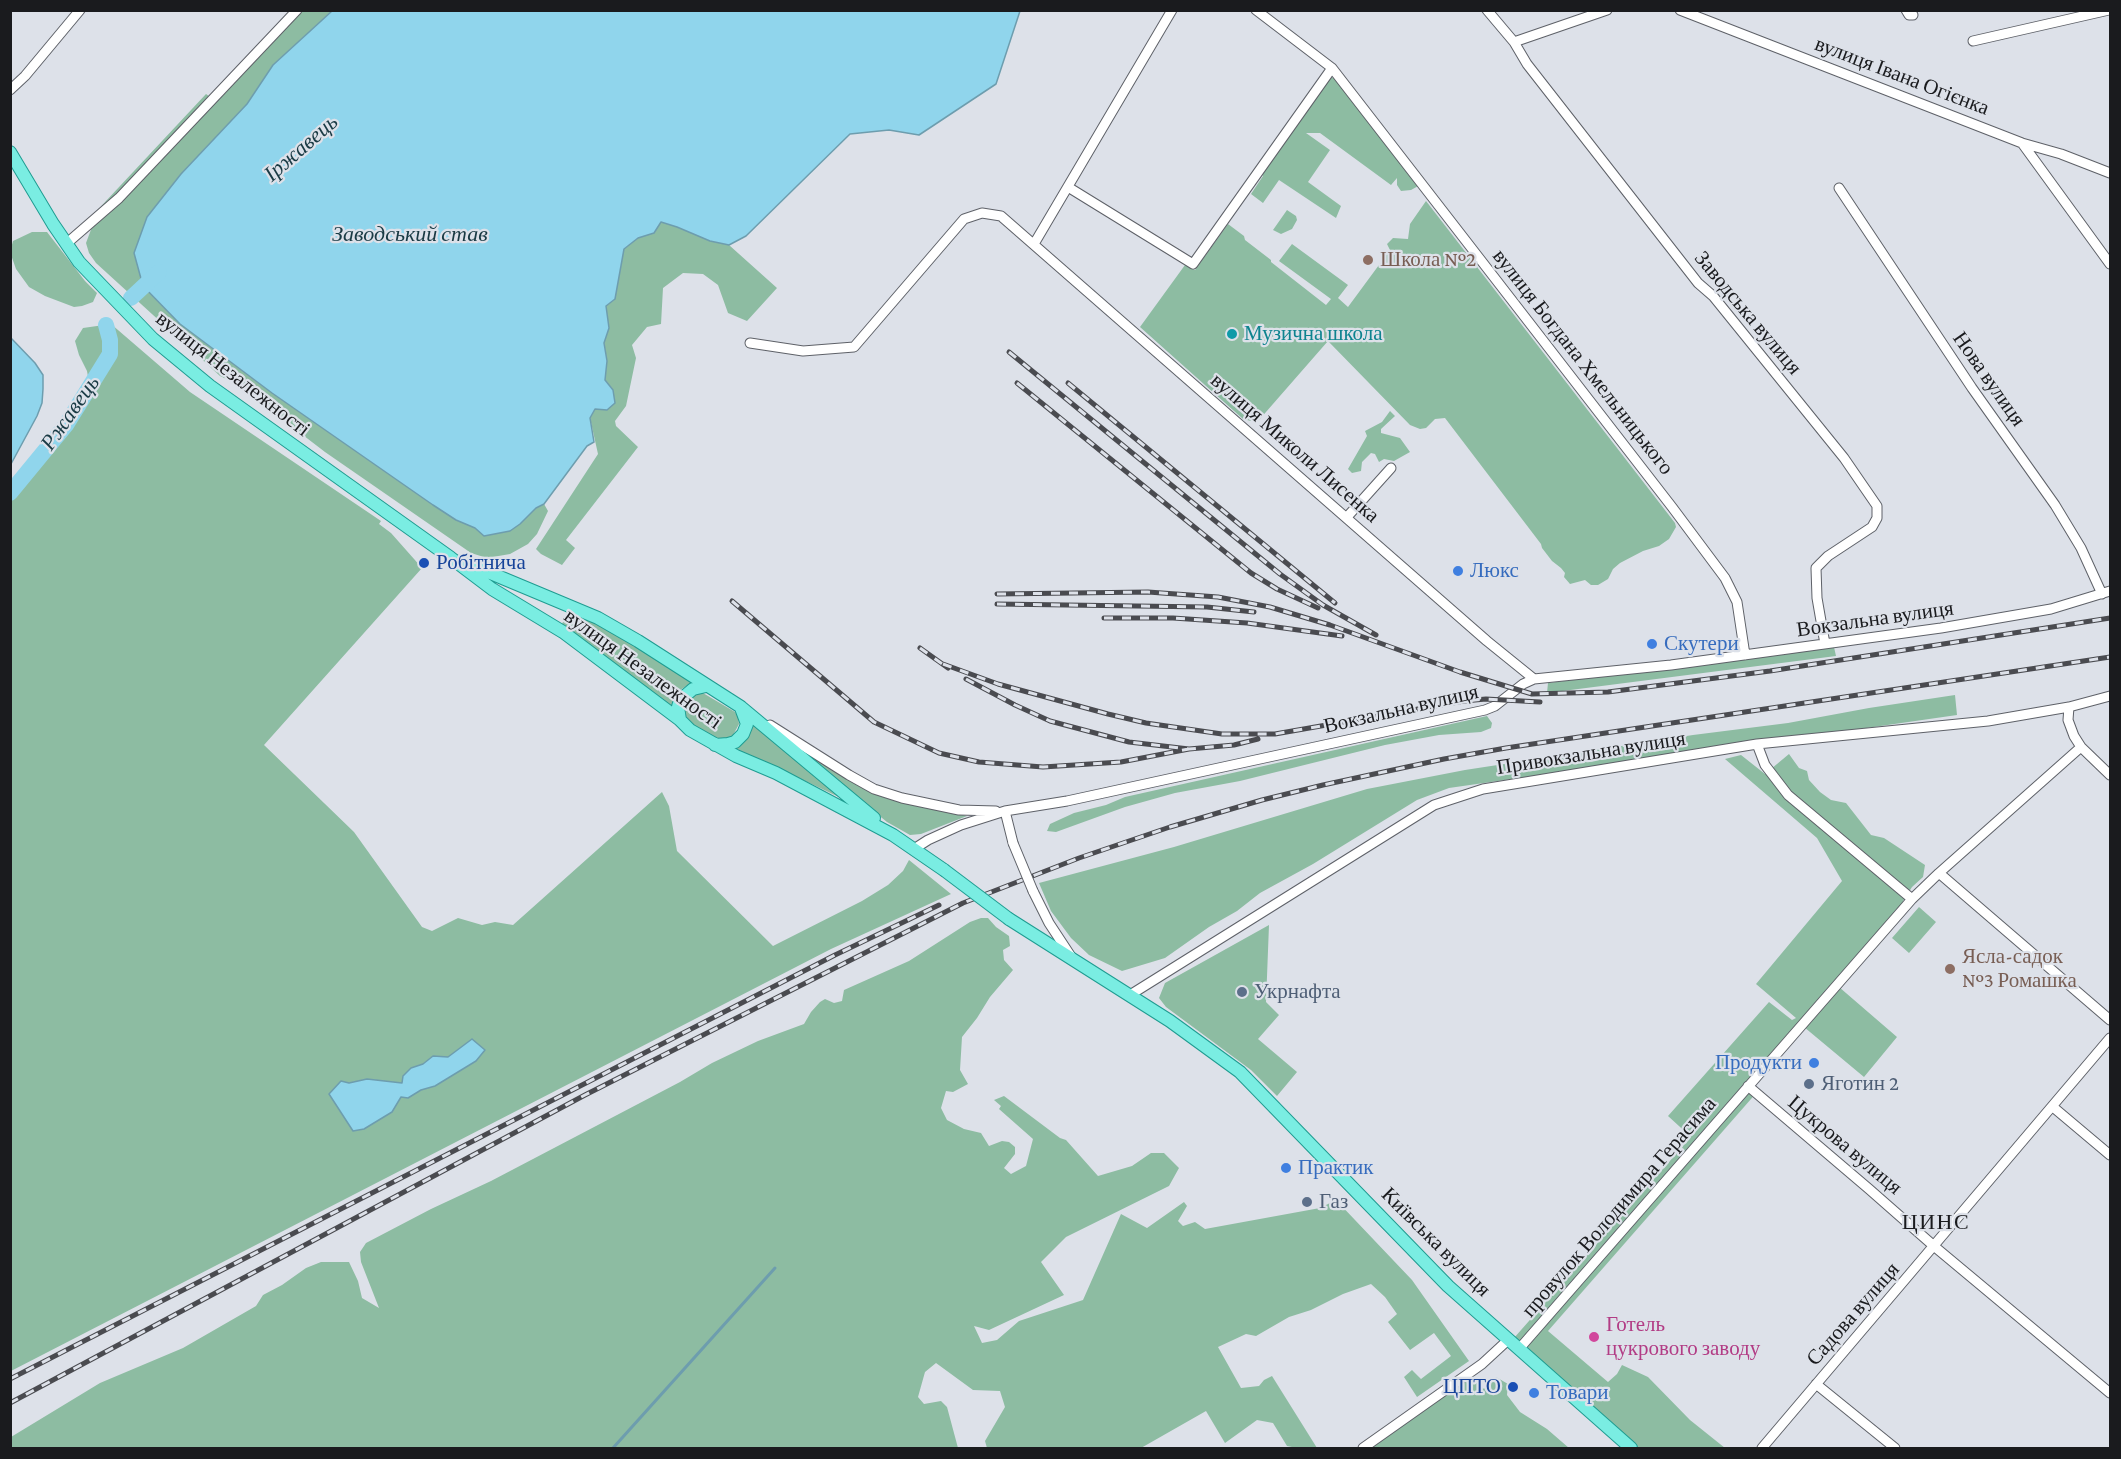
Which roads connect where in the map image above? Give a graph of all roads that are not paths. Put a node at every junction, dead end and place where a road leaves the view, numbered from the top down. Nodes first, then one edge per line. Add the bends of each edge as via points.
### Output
1 (80, 10) edge
2 (297, 10) edge
3 (1172, 10) edge
4 (1256, 10) edge
5 (1487, 10) edge
6 (1607, 10) edge
7 (1680, 10) edge
8 (2109, 10) edge
9 (1974, 41) dead end
10 (1514, 42) junction
11 (1332, 68) junction
12 (10, 90) edge
13 (2022, 143) junction
14 (10, 152) edge
15 (2110, 173) edge
16 (1068, 187) junction
17 (1839, 188) dead end
18 (66, 244) junction
19 (1034, 244) junction
20 (2110, 264) edge
21 (750, 343) dead end
22 (1391, 468) dead end
23 (1347, 517) junction
24 (451, 558) junction
25 (2106, 592) edge
26 (1825, 644) junction
27 (1745, 655) junction
28 (1534, 679) junction
29 (706, 686) junction
30 (2110, 696) edge
31 (741, 707) junction
32 (2069, 707) junction
33 (680, 720) junction
34 (1757, 744) junction
35 (715, 745) junction
36 (2081, 747) junction
37 (2110, 775) edge
38 (1005, 811) junction
39 (893, 835) junction
40 (914, 849) junction
41 (1939, 873) junction
42 (1912, 899) junction
43 (1009, 919) joint
44 (1076, 962) junction
45 (1130, 995) junction
46 (2110, 1020) edge
47 (2110, 1038) edge
48 (1748, 1086) junction
49 (2052, 1107) junction
50 (2110, 1155) edge
51 (1935, 1247) junction
52 (1508, 1340) junction
53 (1519, 1349) junction
54 (1816, 1384) junction
55 (2110, 1393) edge
56 (1363, 1449) edge
57 (1631, 1449) edge
58 (1762, 1449) edge
59 (1895, 1449) edge

1 - 12 street
2 - 18 street via 119,198
3 - 16 street
4 - 11 street, вулиця Богдана Хмельницького
5 - 10 street, Заводська вулиця
6 - 10 street
7 - 13 street, вулиця Івана Огієнка
8 - 9 street
10 - 26 street, Заводська вулиця via 1698,284 1713,296 1844,458 1877,506 1872,527 1816,568
11 - 16 street via 1193,264
11 - 27 street, вулиця Богдана Хмельницького via 1725,578 1737,602
13 - 15 street, вулиця Івана Огієнка
13 - 20 street
14 - 18 main road, вулиця Незалежності
16 - 19 street
17 - 25 street, Нова вулиця via 1972,388 2055,504
18 - 24 main road, вулиця Незалежності via 95,280 183,365
19 - 21 street, вулиця Миколи Лисенка via 1001,216 982,213 964,219 854,347 803,351
19 - 23 street, вулиця Миколи Лисенка
22 - 23 street
23 - 28 street, вулиця Миколи Лисенка
24 - 29 main road, вулиця Незалежності via 598,618
24 - 33 main road, вулиця Незалежності via 492,589 563,632
25 - 26 street, Вокзальна вулиця via 2004,618
26 - 27 street, Вокзальна вулиця
27 - 28 street, Вокзальна вулиця
28 - 38 street, Вокзальна вулиця via 1485,710
29 - 31 main road, вулиця Незалежності
29 - 33 main road via 693,689 680,700
30 - 32 street, Привокзальна вулиця
31 - 35 main road via 747,724 743,734 735,742
31 - 38 street via 874,789 959,810
31 - 39 main road, вулиця Незалежності
32 - 34 street, Привокзальна вулиця via 1988,721
32 - 36 street via 2068,720
33 - 35 main road, вулиця Незалежності
34 - 42 street via 1765,765 1788,795
34 - 45 street, Привокзальна вулиця via 1494,787 1434,805
35 - 39 main road, вулиця Незалежності
36 - 37 street
36 - 41 street, провулок Володимира Герасима
38 - 40 street, Вокзальна вулиця via 961,825
38 - 44 street, bridge via 1013,843 1033,891
39 - 40 main road, вулиця Незалежності
40 - 43 main road, вулиця Незалежності, bridge
41 - 42 street, провулок Володимира Герасима
41 - 46 street
42 - 48 street, провулок Володимира Герасима
43 - 44 main road, Київська вулиця
44 - 45 main road, Київська вулиця
45 - 52 main road, Київська вулиця via 1240,1072 1448,1286
47 - 49 street, Садова вулиця
48 - 51 street, Цукрова вулиця
48 - 53 street, провулок Володимира Герасима
49 - 50 street
49 - 51 street, Садова вулиця
51 - 54 street, Садова вулиця
51 - 55 street, Цукрова вулиця
52 - 53 main road, Київська вулиця
52 - 56 street via 1482,1364
53 - 57 main road, Київська вулиця
54 - 58 street, Садова вулиця
54 - 59 street

